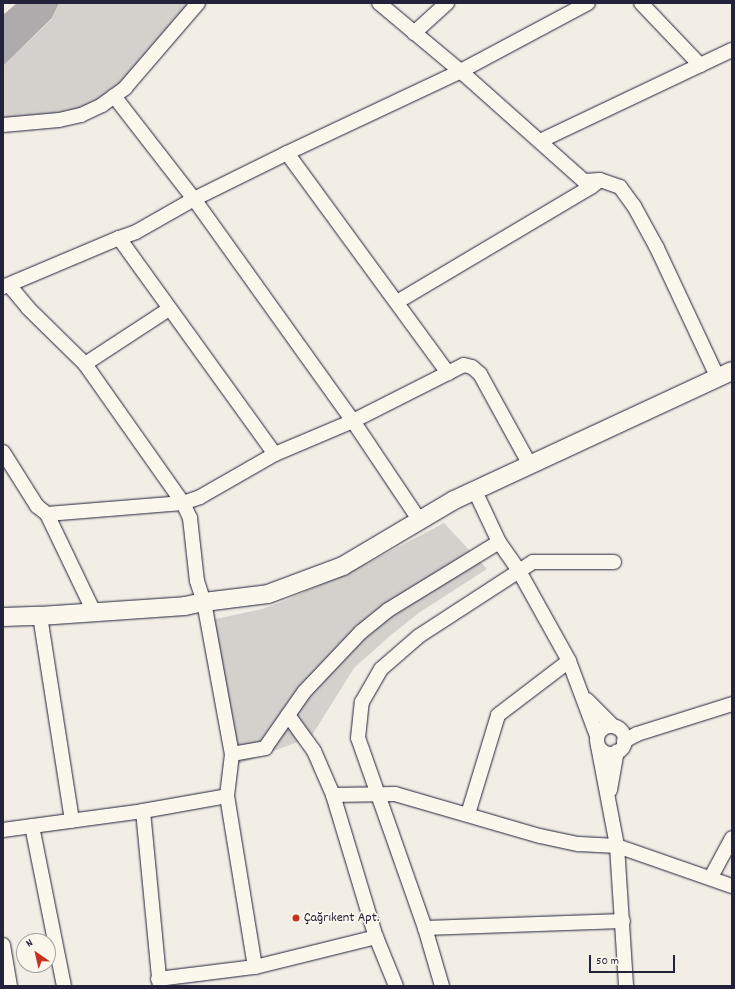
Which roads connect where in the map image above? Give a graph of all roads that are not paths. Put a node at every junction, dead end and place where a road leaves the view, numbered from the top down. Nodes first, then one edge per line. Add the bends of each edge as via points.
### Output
1 (198, 3) edge
2 (379, 3) edge
3 (447, 3) edge
4 (588, 3) edge
5 (641, 3) edge
6 (414, 33) junction
7 (732, 50) edge
8 (700, 65) junction
9 (459, 72) junction
10 (114, 96) junction
11 (3, 125) edge
12 (540, 141) junction
13 (288, 153) junction
14 (600, 180) junction
15 (194, 199) junction
16 (119, 238) junction
17 (6, 286) edge
18 (397, 302) junction
19 (169, 309) junction
20 (85, 364) junction
21 (448, 373) junction
22 (725, 375) edge
23 (353, 421) junction
24 (3, 452) edge
25 (275, 454) junction
26 (530, 465) junction
27 (475, 491) junction
28 (183, 503) junction
29 (47, 514) junction
30 (420, 521) junction
31 (499, 542) junction
32 (614, 562) dead end
33 (519, 571) junction
34 (204, 602) junction
35 (94, 612) junction
36 (40, 616) junction
37 (3, 617) edge
38 (568, 661) junction
39 (584, 697) junction
40 (732, 704) edge
41 (288, 714) junction
42 (613, 726) junction
43 (598, 741) junction
44 (621, 746) junction
45 (232, 754) junction
46 (376, 793) junction
47 (333, 795) junction
48 (227, 796) junction
49 (608, 796) junction
50 (143, 811) junction
51 (468, 814) junction
52 (72, 821) junction
53 (32, 826) junction
54 (3, 830) edge
55 (732, 838) edge
56 (616, 846) junction
57 (711, 877) junction
58 (732, 886) edge
59 (623, 920) junction
60 (425, 928) junction
61 (376, 937) junction
62 (3, 945) edge
63 (255, 967) junction
64 (159, 982) edge
65 (10, 986) edge
66 (64, 986) edge
67 (396, 986) edge
68 (442, 986) edge
69 (626, 986) edge

1 - 10 street via 125,88
2 - 6 street
3 - 6 street
4 - 9 street
5 - 8 street
6 - 9 street
7 - 8 street
8 - 12 street
9 - 12 street
9 - 13 street
10 - 11 street via 81,116
10 - 15 street
12 - 14 street via 584,180
13 - 15 street
13 - 18 street
14 - 18 street
14 - 22 street via 620,187 634,206
15 - 16 street via 143,229
15 - 23 street
16 - 17 street
16 - 19 street
17 - 20 street
18 - 21 street
19 - 20 street
19 - 25 street
20 - 28 street
21 - 23 street
21 - 26 street via 464,365 472,367 480,374
22 - 26 main road
23 - 25 street
23 - 30 street
24 - 29 street via 37,506
25 - 28 street via 200,497
26 - 27 main road
27 - 30 main road via 454,500
27 - 31 street
28 - 29 street
28 - 34 street via 190,518 197,581
29 - 35 street
30 - 34 main road via 343,566 268,594
31 - 33 street
31 - 41 street via 388,610 333,659
32 - 33 street via 534,562
33 - 38 street
33 - 46 street via 419,636 381,669 362,702 358,738
34 - 35 main road via 185,606
34 - 45 street
35 - 36 main road
36 - 37 main road
36 - 52 street
38 - 39 street
38 - 51 street via 498,715
39 - 42 street
39 - 43 street
40 - 44 street via 637,734
41 - 45 street via 265,748
41 - 47 street via 314,752
42 - 43 street via 603,728
42 - 44 street via 622,732
43 - 44 street via 606,753
43 - 49 street
44 - 49 street
45 - 48 street
46 - 47 street
46 - 51 street via 395,794
46 - 60 street
47 - 61 street
48 - 50 street
48 - 63 street
49 - 56 street
50 - 52 street
50 - 64 street
51 - 56 street via 540,836 579,844
52 - 53 street
53 - 54 street
53 - 66 street
55 - 57 street
56 - 57 street
56 - 59 street
57 - 58 street
59 - 60 street
59 - 69 street
60 - 68 street
61 - 63 street
61 - 67 street
62 - 65 street
63 - 64 street

